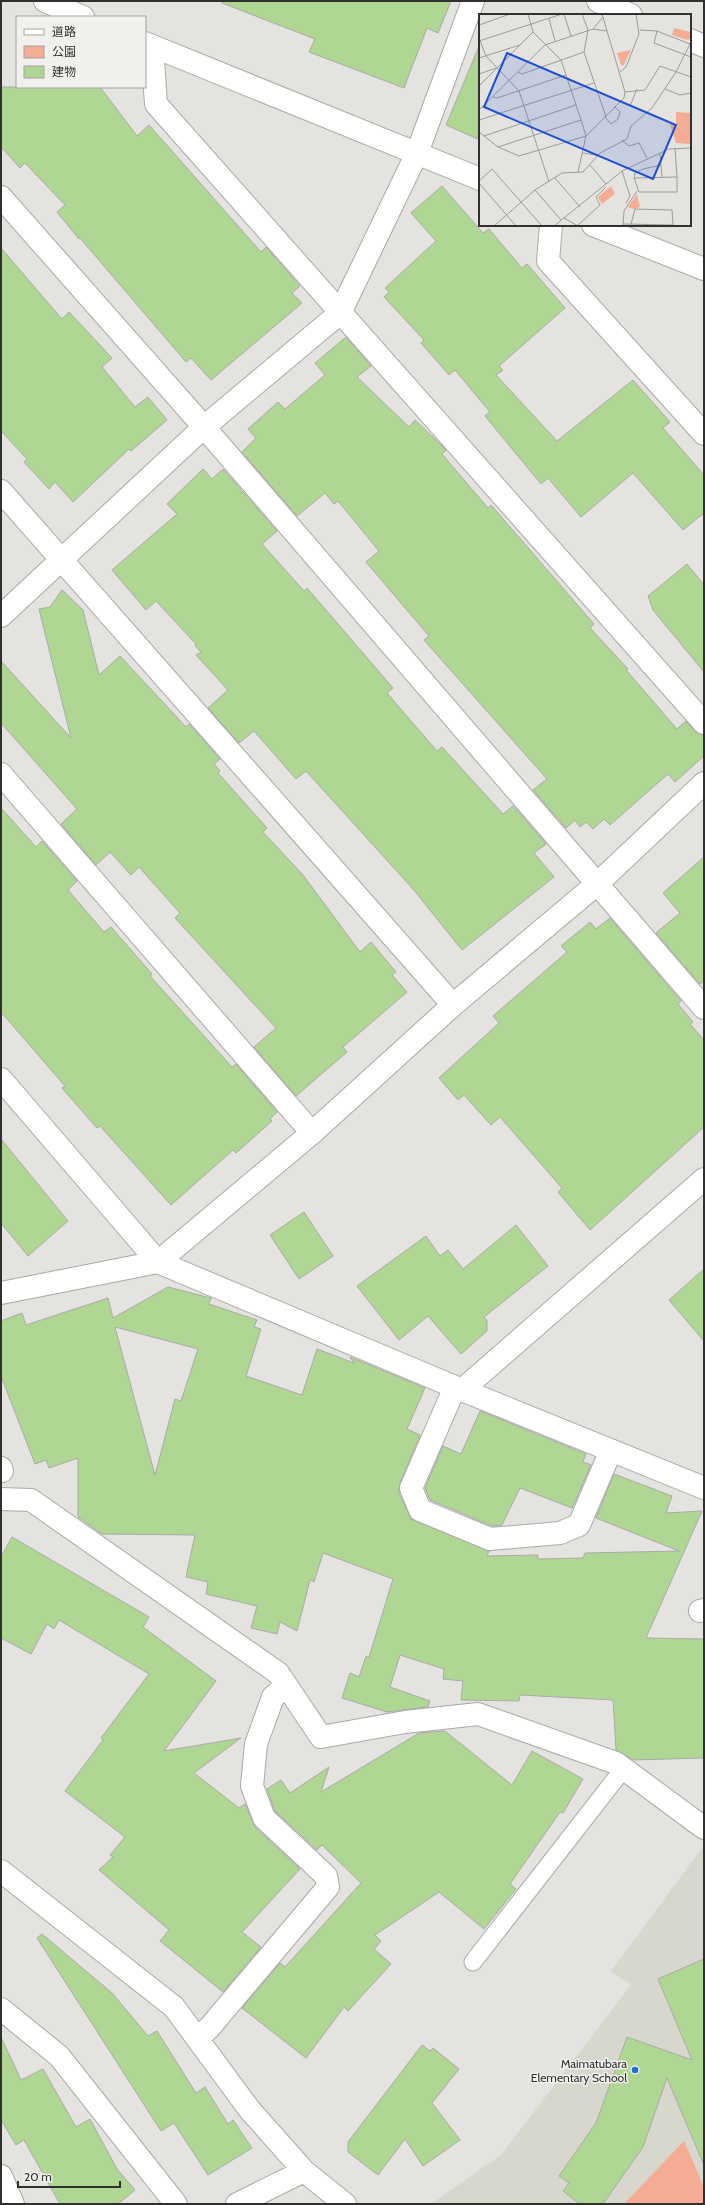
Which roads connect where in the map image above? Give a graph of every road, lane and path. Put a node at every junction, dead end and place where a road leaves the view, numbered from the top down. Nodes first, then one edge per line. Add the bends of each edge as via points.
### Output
1 (45, 1) edge
2 (473, 1) edge
3 (598, 1) edge
4 (629, 14) edge
5 (81, 16) edge
6 (691, 40) edge
7 (149, 44) edge
8 (704, 46) edge
9 (417, 153) junction
10 (479, 179) edge
11 (1, 197) edge
12 (551, 226) edge
13 (595, 226) edge
14 (704, 269) edge
15 (340, 312) junction
16 (204, 427) junction
17 (704, 434) edge
18 (1, 491) edge
19 (62, 560) junction
20 (1, 616) edge
21 (704, 723) edge
22 (1, 774) edge
23 (704, 784) edge
24 (598, 883) junction
25 (453, 1005) junction
26 (704, 1008) edge
27 (1, 1079) edge
28 (312, 1133) junction
29 (704, 1178) edge
30 (158, 1262) junction
31 (1, 1293) edge
32 (458, 1388) junction
33 (611, 1450) junction
34 (704, 1488) edge
35 (1, 1499) edge
36 (286, 1686) junction
37 (624, 1768) junction
38 (704, 1828) edge
39 (1, 1871) edge
40 (473, 1962) dead end
41 (1, 2009) edge
42 (198, 2038) junction
43 (304, 2171) junction
44 (1, 2176) edge
45 (14, 2204) edge
46 (176, 2204) edge
47 (237, 2204) edge
48 (345, 2204) edge

1 - 5 street
2 - 9 street
3 - 4 street
6 - 8 street
7 - 9 street
7 - 15 street via 156,104
9 - 10 street
9 - 15 street
11 - 16 street
12 - 17 street via 548,261
13 - 14 street
15 - 16 street
15 - 21 street
16 - 19 street
16 - 24 street
18 - 19 street
19 - 20 street
19 - 25 street
22 - 28 street
23 - 24 street
24 - 25 street
24 - 26 street
25 - 28 street
27 - 30 street
28 - 30 street
29 - 32 street
30 - 31 street
30 - 32 street
32 - 33 street
32 - 33 street via 412,1488 420,1510 490,1539 560,1533 578,1525
33 - 34 street
35 - 36 street via 31,1500 278,1673
36 - 37 street via 321,1737 405,1722 478,1714
36 - 42 street via 273,1697 256,1744 252,1786 264,1818 326,1876 328,1887
37 - 38 street
37 - 40 lane
39 - 42 street via 174,2007
41 - 46 street via 59,2056
42 - 43 street via 249,2108
43 - 47 street
43 - 48 street
44 - 45 street

